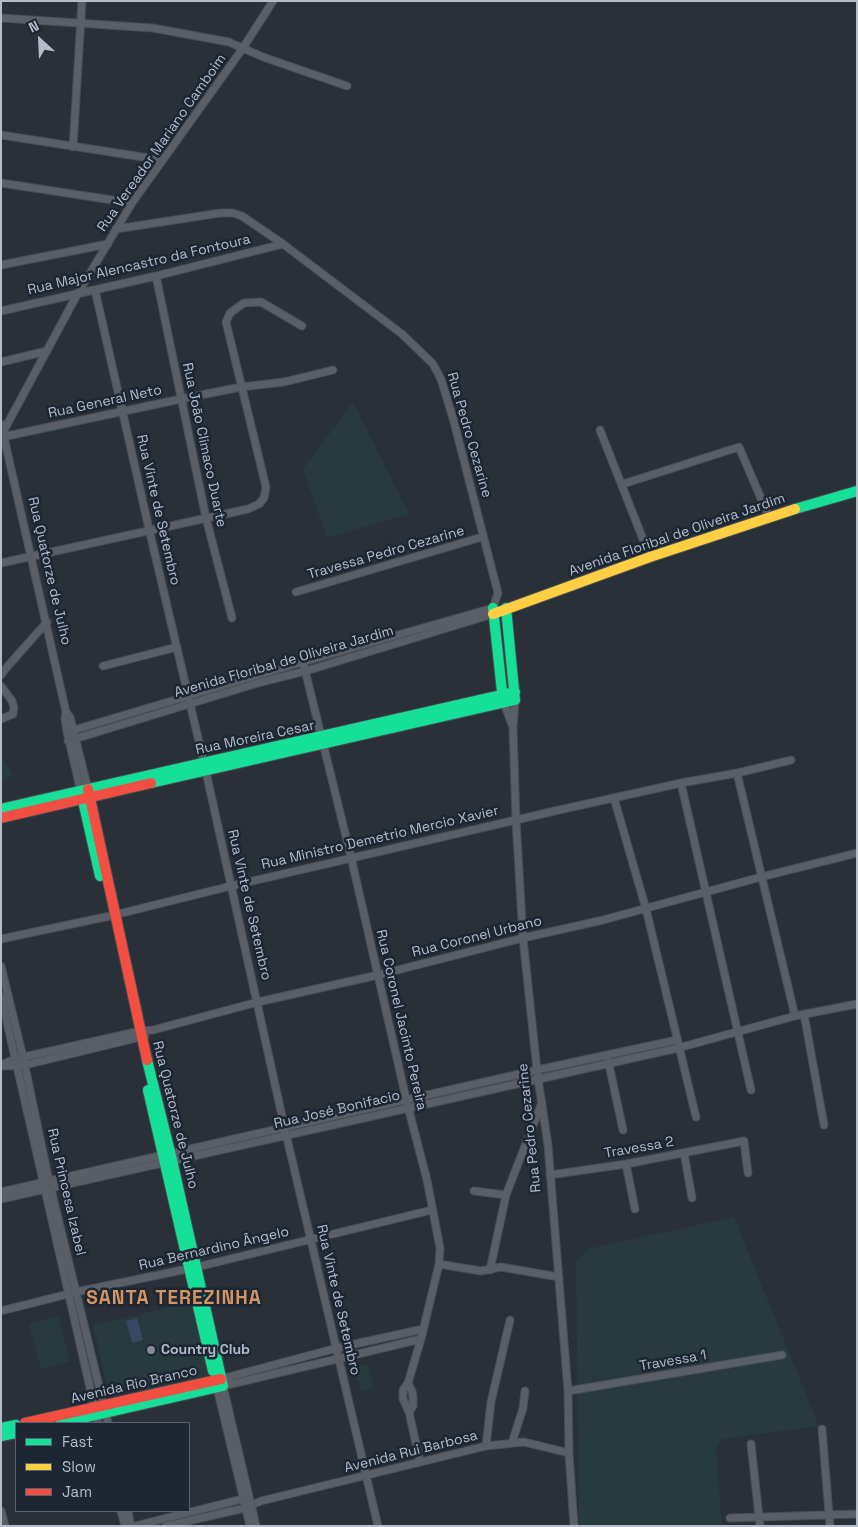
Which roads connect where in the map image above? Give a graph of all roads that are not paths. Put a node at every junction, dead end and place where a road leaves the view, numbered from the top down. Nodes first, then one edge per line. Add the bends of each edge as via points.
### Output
1 (82, 1) edge
2 (273, 1) edge
3 (1, 18) edge
4 (80, 24) junction
5 (243, 48) junction
6 (347, 86) dead end
7 (1, 135) edge
8 (72, 146) junction
9 (162, 160) junction
10 (1, 183) edge
11 (132, 203) junction
12 (116, 229) junction
13 (108, 244) junction
14 (283, 244) junction
15 (1, 266) edge
16 (156, 276) junction
17 (95, 290) junction
18 (78, 293) junction
19 (1, 311) edge
20 (302, 326) dead end
21 (46, 352) junction
22 (1, 362) edge
23 (333, 370) dead end
24 (241, 387) junction
25 (181, 398) junction
26 (123, 410) junction
27 (1, 424) edge
28 (600, 430) dead end
29 (3, 435) edge
30 (623, 484) junction
31 (857, 491) edge
32 (769, 517) junction
33 (206, 518) junction
34 (149, 530) junction
35 (482, 537) junction
36 (31, 556) junction
37 (650, 557) junction
38 (1, 563) edge
39 (296, 592) dead end
40 (498, 593) junction
41 (506, 608) junction
42 (493, 611) junction
43 (232, 618) dead end
44 (47, 622) junction
45 (177, 647) junction
46 (511, 653) junction
47 (498, 655) junction
48 (303, 662) junction
49 (102, 666) dead end
50 (306, 671) junction
51 (1, 675) edge
52 (257, 679) junction
53 (1, 686) edge
54 (187, 696) junction
55 (515, 696) junction
56 (503, 698) junction
57 (189, 704) junction
58 (130, 713) junction
59 (1, 719) edge
60 (133, 722) junction
61 (512, 728) junction
62 (70, 731) junction
63 (72, 740) junction
64 (323, 741) junction
65 (791, 760) dead end
66 (205, 767) junction
67 (737, 773) junction
68 (681, 783) junction
69 (85, 795) junction
70 (614, 798) junction
71 (1, 810) edge
72 (1, 818) edge
73 (516, 820) junction
74 (857, 853) edge
75 (351, 857) junction
76 (761, 877) junction
77 (231, 886) junction
78 (706, 892) junction
79 (646, 909) junction
80 (113, 916) junction
81 (523, 938) junction
82 (1, 939) edge
83 (1, 966) edge
84 (378, 975) junction
85 (1, 996) edge
86 (258, 1002) junction
87 (857, 1004) edge
88 (804, 1014) junction
89 (795, 1016) junction
90 (738, 1031) junction
91 (138, 1035) junction
92 (678, 1044) junction
93 (607, 1059) junction
94 (20, 1062) junction
95 (1, 1066) edge
96 (537, 1070) junction
97 (538, 1079) junction
98 (751, 1090) dead end
99 (542, 1102) junction
100 (408, 1103) junction
101 (696, 1117) dead end
102 (824, 1125) dead end
103 (623, 1130) dead end
104 (286, 1131) junction
105 (684, 1153) junction
106 (168, 1158) junction
107 (626, 1164) junction
108 (748, 1173) dead end
109 (550, 1175) junction
110 (48, 1185) junction
111 (474, 1191) dead end
112 (1, 1192) edge
113 (506, 1195) junction
114 (692, 1198) dead end
115 (1, 1199) edge
116 (635, 1209) dead end
117 (432, 1210) junction
118 (311, 1240) junction
119 (439, 1264) junction
120 (193, 1268) junction
121 (490, 1270) junction
122 (559, 1277) junction
123 (73, 1293) junction
124 (1, 1310) edge
125 (510, 1320) dead end
126 (423, 1329) junction
127 (421, 1339) junction
128 (337, 1348) junction
129 (782, 1355) dead end
130 (339, 1358) junction
131 (219, 1383) junction
132 (525, 1391) dead end
133 (568, 1391) junction
134 (101, 1415) edge
135 (34, 1422) edge
136 (66, 1422) edge
137 (15, 1425) edge
138 (1, 1428) edge
139 (822, 1429) dead end
140 (15, 1433) edge
141 (1, 1436) edge
142 (512, 1442) junction
143 (751, 1444) dead end
144 (486, 1446) junction
145 (569, 1452) junction
146 (420, 1462) junction
147 (367, 1476) junction
148 (246, 1498) junction
149 (260, 1501) junction
150 (248, 1507) junction
151 (121, 1512) edge
152 (128, 1512) edge
153 (190, 1512) edge
154 (190, 1512) edge
155 (857, 1514) edge
156 (830, 1515) junction
157 (759, 1516) junction
158 (730, 1518) dead end
159 (125, 1526) edge
160 (133, 1526) edge
161 (166, 1526) edge
162 (250, 1526) edge
163 (256, 1526) edge
164 (378, 1526) edge
165 (574, 1526) edge
166 (760, 1526) edge
167 (830, 1526) edge

1 - 4 street
2 - 5 street, Rua Vereador Mariano Camboim
3 - 4 street
4 - 5 street via 153,28 229,42
4 - 8 street
5 - 6 street
5 - 9 street, Rua Vereador Mariano Camboim
7 - 8 street
8 - 9 street
9 - 11 street, Rua Vereador Mariano Camboim
10 - 11 street
11 - 12 street, Rua Vereador Mariano Camboim
12 - 13 street, Rua Vereador Mariano Camboim
12 - 14 street, Rua Pedro Cezarine via 233,213
13 - 15 street
13 - 18 street, Rua Vereador Mariano Camboim
14 - 16 street, Rua Major Alencastro da Fontoura
14 - 35 street, Rua Pedro Cezarine via 402,334 433,364 454,422
16 - 17 street, Rua Major Alencastro da Fontoura
16 - 25 street, Rua João Climaco Duarte
17 - 18 street, Rua Major Alencastro da Fontoura
17 - 26 street, Rua Vinte de Setembro
18 - 19 street, Rua Major Alencastro da Fontoura
18 - 21 street, Rua Vereador Mariano Camboim
20 - 24 street via 261,302 244,303 230,313 226,322
21 - 22 street
21 - 29 street, Rua Vereador Mariano Camboim
23 - 24 street, Rua General Neto via 290,381
24 - 25 street, Rua General Neto
24 - 33 street via 266,487 264,498 248,509
25 - 26 street, Rua General Neto
25 - 33 street, Rua João Climaco Duarte
26 - 29 street, Rua General Neto
26 - 34 street, Rua Vinte de Setembro
27 - 29 street, Rua Quatorze de Julho
28 - 30 street
29 - 36 street, Rua Quatorze de Julho
30 - 32 street via 740,446
30 - 37 street
31 - 32 street, Avenida Floribal de Oliveira Jardim
32 - 37 street, Avenida Floribal de Oliveira Jardim
33 - 34 street
33 - 43 street, Rua João Climaco Duarte
34 - 36 street
34 - 45 street, Rua Vinte de Setembro
35 - 39 street, Travessa Pedro Cezarine
35 - 40 street, Rua Pedro Cezarine
36 - 38 street
36 - 44 street, Rua Quatorze de Julho
37 - 41 street, Avenida Floribal de Oliveira Jardim
40 - 41 street
40 - 42 street, Rua Pedro Cezarine
41 - 42 street, Avenida Floribal de Oliveira Jardim
41 - 46 street, Rua Pedro Cezarine
42 - 47 street, Rua Pedro Cezarine
42 - 48 street, Avenida Floribal de Oliveira Jardim
42 - 50 street, Avenida Floribal de Oliveira Jardim
44 - 51 street
44 - 62 street, Rua Quatorze de Julho
45 - 49 street
45 - 54 street, Rua Vinte de Setembro
46 - 47 street
46 - 55 street, Rua Pedro Cezarine
47 - 56 street, Rua Pedro Cezarine
48 - 50 street, Rua Coronel Jacinto Pereira
48 - 52 street, Avenida Floribal de Oliveira Jardim
50 - 52 street, Avenida Floribal de Oliveira Jardim
50 - 64 street, Rua Coronel Jacinto Pereira
52 - 54 street, Avenida Floribal de Oliveira Jardim
52 - 57 street, Avenida Floribal de Oliveira Jardim
53 - 59 street via 14,708 13,714
54 - 57 street, Rua Vinte de Setembro
54 - 58 street, Avenida Floribal de Oliveira Jardim
55 - 56 street, Rua Moreira Cesar
55 - 61 street, Rua Pedro Cezarine
56 - 61 street, Rua Pedro Cezarine
56 - 64 street, Rua Moreira Cesar
57 - 60 street, Avenida Floribal de Oliveira Jardim
57 - 66 street, Rua Vinte de Setembro
58 - 60 street
58 - 62 street, Avenida Floribal de Oliveira Jardim
60 - 63 street, Avenida Floribal de Oliveira Jardim
61 - 73 street, Rua Pedro Cezarine
62 - 63 street, Rua Quatorze de Julho
63 - 69 street, Rua Quatorze de Julho
64 - 66 street, Rua Moreira Cesar
64 - 75 street, Rua Coronel Jacinto Pereira
65 - 67 street, Rua Ministro Demetrio Mercio Xavier
66 - 69 street, Rua Moreira Cesar
66 - 77 street, Rua Vinte de Setembro
67 - 68 street, Rua Ministro Demetrio Mercio Xavier
67 - 76 street
68 - 70 street, Rua Ministro Demetrio Mercio Xavier
68 - 78 street
69 - 71 street, Rua Moreira Cesar
69 - 72 street, Rua Moreira Cesar
69 - 80 street, Rua Quatorze de Julho
70 - 73 street, Rua Ministro Demetrio Mercio Xavier
70 - 79 street
73 - 75 street, Rua Ministro Demetrio Mercio Xavier
73 - 81 street, Rua Pedro Cezarine
74 - 76 street, Rua Coronel Urbano
75 - 77 street, Rua Ministro Demetrio Mercio Xavier
75 - 84 street, Rua Coronel Jacinto Pereira
76 - 78 street, Rua Coronel Urbano
76 - 89 street
77 - 80 street, Rua Ministro Demetrio Mercio Xavier
77 - 86 street, Rua Vinte de Setembro
78 - 79 street, Rua Coronel Urbano
78 - 90 street
79 - 81 street, Rua Coronel Urbano
79 - 92 street
80 - 82 street, Rua Ministro Demetrio Mercio Xavier
80 - 91 street, Rua Quatorze de Julho
81 - 84 street, Rua Coronel Urbano
81 - 96 street, Rua Pedro Cezarine
83 - 94 street, Rua Princesa Izabel
84 - 86 street, Rua Coronel Urbano
84 - 100 street, Rua Coronel Jacinto Pereira
85 - 94 street, Rua Princesa Izabel
86 - 91 street, Rua Coronel Urbano
86 - 104 street, Rua Vinte de Setembro
87 - 88 street, Rua José Bonifacio
88 - 89 street, Rua José Bonifacio
88 - 102 street
89 - 90 street, Rua José Bonifacio
90 - 92 street, Rua José Bonifacio
90 - 98 street
91 - 94 street, Rua Coronel Urbano
91 - 106 street, Rua Quatorze de Julho
92 - 93 street, Rua José Bonifacio
92 - 101 street
93 - 96 street, Rua José Bonifacio
93 - 97 street, Rua José Bonifacio
93 - 103 street
94 - 95 street, Rua Coronel Urbano
94 - 110 street, Rua Princesa Izabel
96 - 97 street, Rua Pedro Cezarine
96 - 100 street, Rua José Bonifacio
97 - 99 street, Rua Pedro Cezarine
97 - 100 street, Rua José Bonifacio
99 - 109 street, Rua Pedro Cezarine
99 - 113 street
100 - 104 street, Rua José Bonifacio
100 - 117 street, Rua Coronel Jacinto Pereira
104 - 106 street, Rua José Bonifacio
104 - 118 street, Rua Vinte de Setembro
105 - 107 street, Travessa 2
105 - 108 street, Travessa 2 via 744,1141
105 - 114 street
106 - 110 street, Rua José Bonifacio
106 - 120 street, Rua Quatorze de Julho
107 - 109 street, Travessa 2
107 - 116 street
109 - 122 street, Rua Pedro Cezarine
110 - 112 street, Rua José Bonifacio
110 - 115 street, Rua José Bonifacio
110 - 123 street, Rua Princesa Izabel
111 - 113 street
113 - 121 street
117 - 118 street, Rua Bernardino Ângelo
117 - 119 street, Rua Coronel Jacinto Pereira via 440,1248
118 - 120 street, Rua Bernardino Ângelo
118 - 128 street, Rua Vinte de Setembro
119 - 121 street
119 - 126 street, Rua Coronel Jacinto Pereira
120 - 123 street, Rua Bernardino Ângelo
120 - 131 street, Rua Quatorze de Julho
121 - 122 street via 501,1267
122 - 133 street, Rua Pedro Cezarine
123 - 124 street, Rua Bernardino Ângelo
123 - 134 street, Rua Princesa Izabel
125 - 144 street via 491,1402
126 - 127 street, Rua Coronel Jacinto Pereira
126 - 128 street, Avenida Rio Branco
127 - 130 street, Avenida Rio Branco
127 - 146 street, Rua Coronel Jacinto Pereira via 403,1390
128 - 130 street, Rua Vinte de Setembro
128 - 131 street, Avenida Rio Branco
129 - 133 street, Travessa 1
130 - 131 street, Avenida Rio Branco
130 - 147 street, Rua Vinte de Setembro
131 - 134 street, Avenida Rio Branco via 132,1403
131 - 148 street, Rua Quatorze de Julho
132 - 142 street
133 - 145 street, Rua Pedro Cezarine
134 - 135 street, Avenida Rio Branco
134 - 136 street, Avenida Rio Branco
137 - 138 street
139 - 156 street
140 - 141 street
142 - 144 street, Avenida Rui Barbosa
142 - 145 street, Avenida Rui Barbosa
143 - 157 street
144 - 146 street, Avenida Rui Barbosa
145 - 165 street, Rua Pedro Cezarine
146 - 147 street, Avenida Rui Barbosa
147 - 149 street, Avenida Rui Barbosa
147 - 164 street, Rua Vinte de Setembro
148 - 149 street, Avenida Rui Barbosa
148 - 150 street, Rua Quatorze de Julho
148 - 153 street, Avenida Rui Barbosa
149 - 150 street, Avenida Rui Barbosa
150 - 161 street, Avenida Rui Barbosa
150 - 162 street, Rua Quatorze de Julho
150 - 163 street, Rua Quatorze de Julho
151 - 159 street
152 - 160 street
154 - 160 street, Avenida Rui Barbosa
155 - 156 street
156 - 157 street
156 - 167 street
157 - 158 street
157 - 166 street

